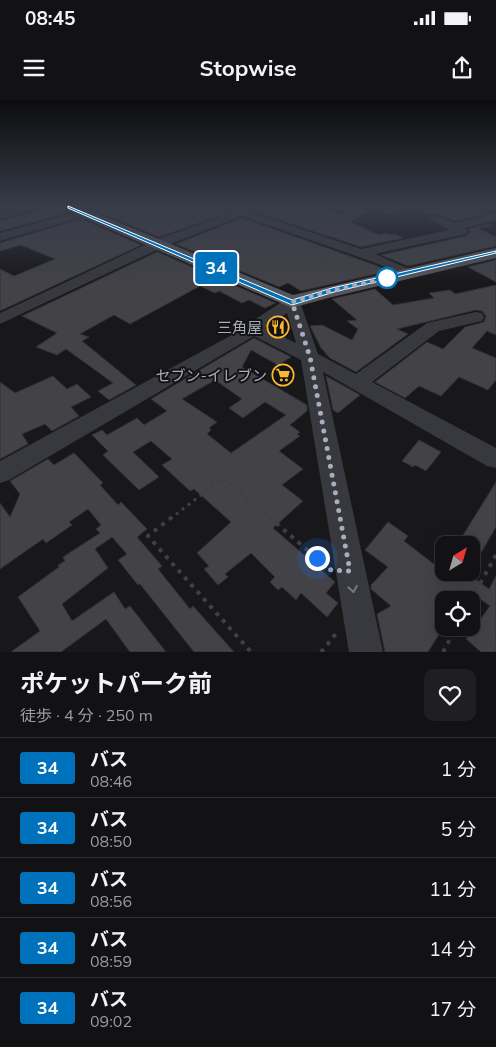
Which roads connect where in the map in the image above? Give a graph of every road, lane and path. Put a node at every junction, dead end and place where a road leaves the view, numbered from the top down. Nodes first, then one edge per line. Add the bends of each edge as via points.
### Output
1 (131, 233) edge
2 (187, 233) edge
3 (302, 233) edge
4 (420, 233) edge
5 (452, 233) edge
6 (428, 237) junction
7 (158, 244) junction
8 (361, 253) junction
9 (496, 253) edge
10 (409, 274) junction
11 (248, 283) junction
12 (292, 302) junction
13 (476, 317) dead end
14 (0, 319) edge
15 (252, 329) junction
16 (310, 357) junction
17 (357, 383) junction
18 (496, 459) edge
19 (0, 473) edge
20 (496, 555) edge
21 (350, 571) junction
22 (476, 591) edge
23 (452, 636) edge
24 (251, 652) edge
25 (366, 652) edge
26 (443, 652) edge

1 - 7 main road
2 - 7 street
3 - 8 street
4 - 6 path
5 - 6 street
6 - 8 street
7 - 11 main road
7 - 14 street
8 - 10 street
8 - 11 path via 261,274
9 - 10 main road
10 - 12 main road
11 - 12 main road
12 - 15 street
12 - 16 street
13 - 17 street via 433,327
15 - 16 street
15 - 19 street
16 - 17 street
16 - 21 street
17 - 18 street
20 - 22 path
21 - 24 path via 331,570 223,478 148,536
21 -> 25 street
23 - 26 path

